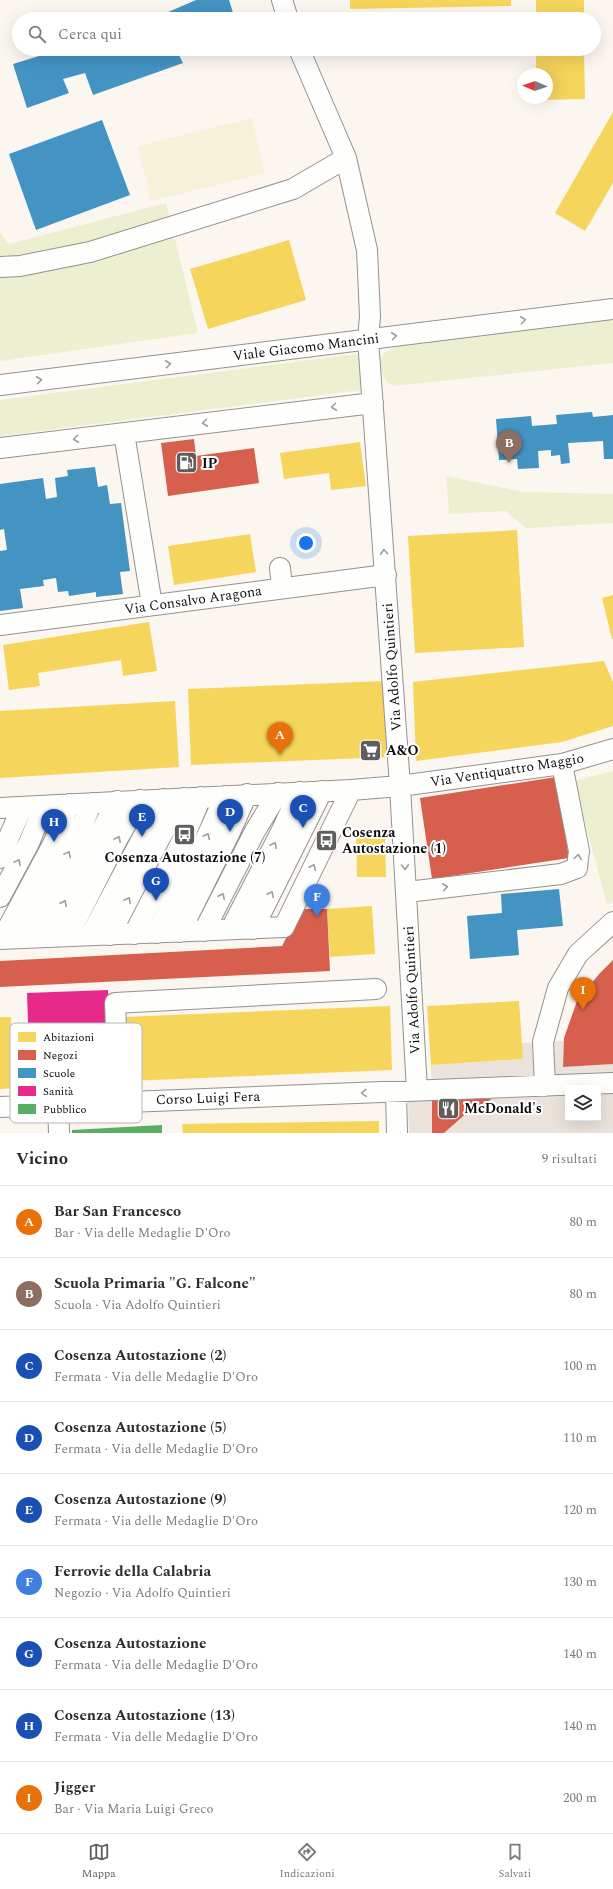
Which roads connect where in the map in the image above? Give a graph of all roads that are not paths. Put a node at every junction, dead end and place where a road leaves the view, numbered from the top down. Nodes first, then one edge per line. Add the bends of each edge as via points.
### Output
1 (282, 0) edge
2 (286, 12) edge
3 (302, 56) edge
4 (346, 158) junction
5 (0, 267) edge
6 (613, 309) edge
7 (368, 339) junction
8 (0, 385) edge
9 (373, 403) junction
10 (124, 433) junction
11 (0, 448) edge
12 (280, 568) dead end
13 (386, 575) junction
14 (295, 590) junction
15 (152, 605) junction
16 (0, 625) edge
17 (613, 749) edge
18 (562, 764) junction
19 (400, 786) junction
20 (351, 790) junction
21 (322, 791) junction
22 (299, 792) junction
23 (278, 793) junction
24 (247, 794) junction
25 (225, 796) junction
26 (193, 797) junction
27 (163, 799) junction
28 (140, 800) junction
29 (117, 801) junction
30 (92, 803) junction
31 (68, 804) junction
32 (44, 806) junction
33 (22, 807) junction
34 (0, 808) edge
35 (0, 858) edge
36 (407, 892) junction
37 (0, 897) edge
38 (613, 922) edge
39 (253, 929) junction
40 (231, 930) junction
41 (204, 931) junction
42 (180, 932) junction
43 (157, 933) junction
44 (134, 934) junction
45 (100, 935) junction
46 (68, 936) junction
47 (46, 937) junction
48 (24, 938) junction
49 (1, 939) edge
50 (376, 989) dead end
51 (116, 1023) edge
52 (613, 1083) edge
53 (544, 1086) junction
54 (417, 1091) junction
55 (396, 1092) junction
56 (142, 1100) edge
57 (10, 1106) edge
58 (0, 1107) edge
59 (59, 1123) edge
60 (59, 1133) edge
61 (397, 1133) edge

1 - 2 street
3 - 4 street, Via Adolfo Quintieri
4 - 5 street via 293,189 90,252 20,266
4 - 7 street, Via Adolfo Quintieri via 367,250 370,316
7 -> 6 street, Viale Giacomo Mancini
8 -> 7 street, Viale Giacomo Mancini
7 - 9 street, Via Adolfo Quintieri
9 -> 10 street
13 -> 9 street, Via Adolfo Quintieri
10 -> 11 street
10 - 15 street
12 - 14 street
13 - 14 street, Via Consalvo Aragona
13 - 19 street, Via Adolfo Quintieri
14 - 15 street, Via Consalvo Aragona
15 - 16 street, Via Consalvo Aragona
17 - 18 street, Via Ventiquattro Maggio
18 - 19 street, Via Ventiquattro Maggio
36 -> 18 street via 561,874 577,868 579,851
19 - 20 street, Via Ventiquattro Maggio
19 -> 36 street, Via Adolfo Quintieri
20 - 21 street, Via Ventiquattro Maggio
39 -> 20 street via 284,927
21 - 22 street, Via Ventiquattro Maggio
39 -> 21 street
22 - 23 street, Via Ventiquattro Maggio
40 -> 22 street
23 - 24 street, Via Ventiquattro Maggio
41 -> 23 street via 255,831
24 - 25 street, Via Ventiquattro Maggio
24 - 42 street
25 - 26 street, Via Ventiquattro Maggio
43 -> 25 street
26 - 27 street, Via Ventiquattro Maggio
26 - 44 street via 185,835
45 -> 26 street via 161,836
27 - 28 street, Via Ventiquattro Maggio
27 - 45 street
28 - 29 street, Via Ventiquattro Maggio
46 -> 28 street
29 - 30 street, Via Ventiquattro Maggio
47 -> 29 street
30 - 31 street, Via Ventiquattro Maggio
48 -> 30 street
31 - 32 street, Via Ventiquattro Maggio
31 - 49 street via 54,842
32 - 33 street, Via Ventiquattro Maggio
37 -> 32 street
33 - 34 street, Via Ventiquattro Maggio
33 - 35 street
36 - 54 street, Via Adolfo Quintieri
38 - 53 street via 578,954 558,988 543,1042
39 - 40 street
40 - 41 street
41 - 42 street
42 - 43 street
43 - 44 street
44 - 45 street
45 - 46 street
46 - 47 street
47 - 48 street
48 - 49 street
50 - 51 street via 115,1003
52 - 53 street, Corso Luigi Fera
53 - 54 street, Corso Luigi Fera
54 - 55 street, Corso Luigi Fera
55 -> 56 street, Corso Luigi Fera
55 - 61 street
57 - 58 street, Corso Luigi Fera
59 - 60 street

